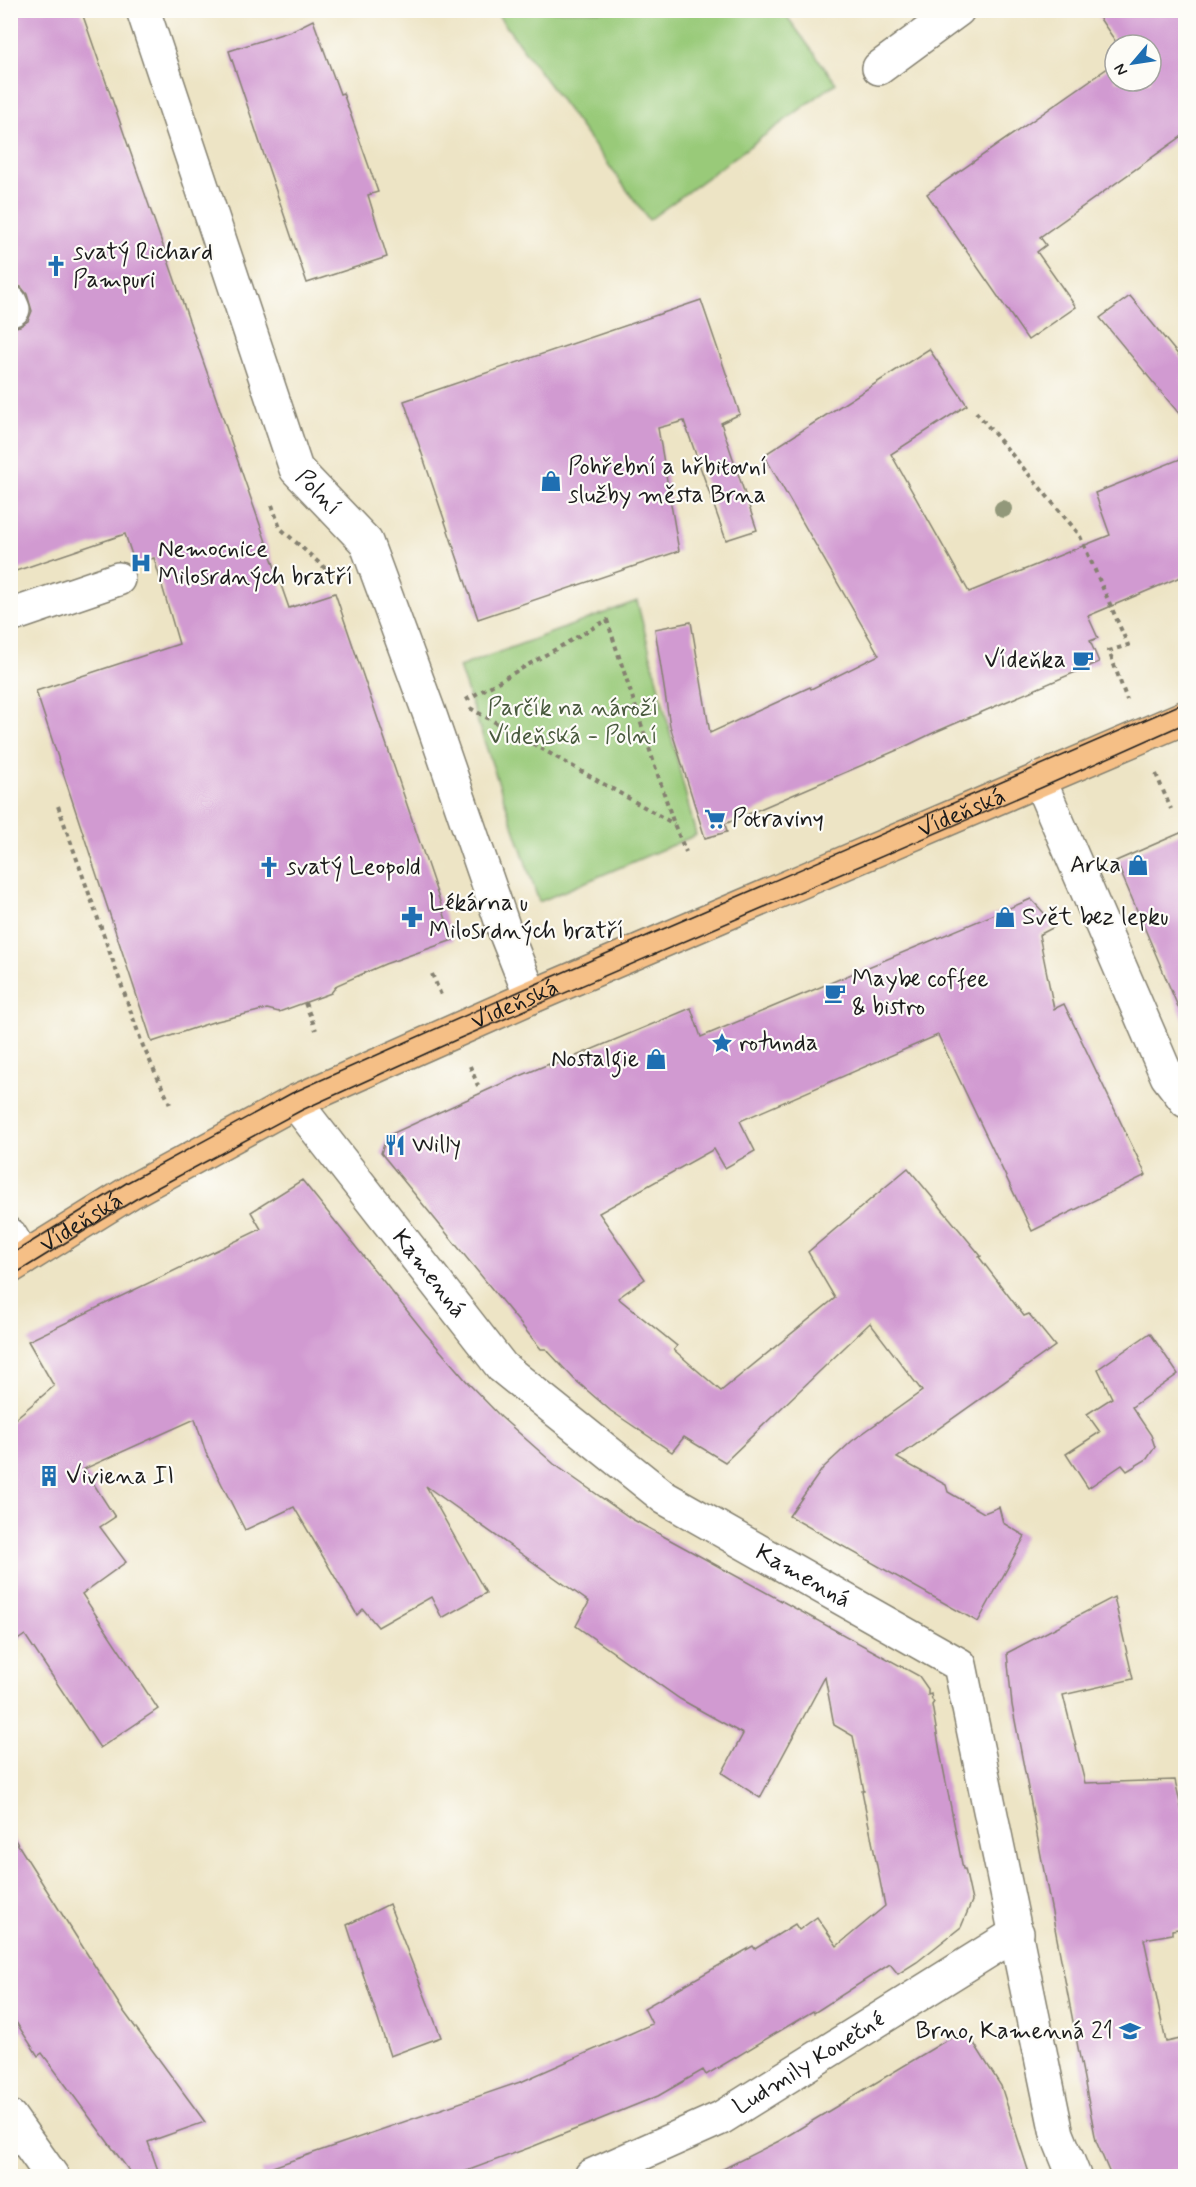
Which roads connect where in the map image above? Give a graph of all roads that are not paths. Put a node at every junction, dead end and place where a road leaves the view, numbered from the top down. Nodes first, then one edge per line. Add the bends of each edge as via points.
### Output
1 (143, 10) edge
2 (958, 10) edge
3 (879, 68) dead end
4 (118, 579) dead end
5 (10, 616) edge
6 (1185, 717) edge
7 (1040, 779) junction
8 (531, 997) junction
9 (1185, 1101) edge
10 (295, 1102) junction
11 (15, 1254) edge
12 (1017, 1933) junction
13 (10, 2117) edge
14 (52, 2176) edge
15 (591, 2176) edge
16 (1074, 2176) edge

1 - 8 street, Polní via 296,469 366,542
2 - 3 street
4 - 5 street
6 - 7 main road, Vídeňská
7 - 8 main road, Vídeňská
7 - 9 street via 1167,1077
8 - 10 main road, Vídeňská
10 - 11 main road, Vídeňská
10 - 12 street, Kamenná via 502,1367 666,1498 960,1665
12 - 15 street, Ludmily Konečné via 721,2118
12 - 16 street, Kamenná via 1057,2134
13 - 14 street

